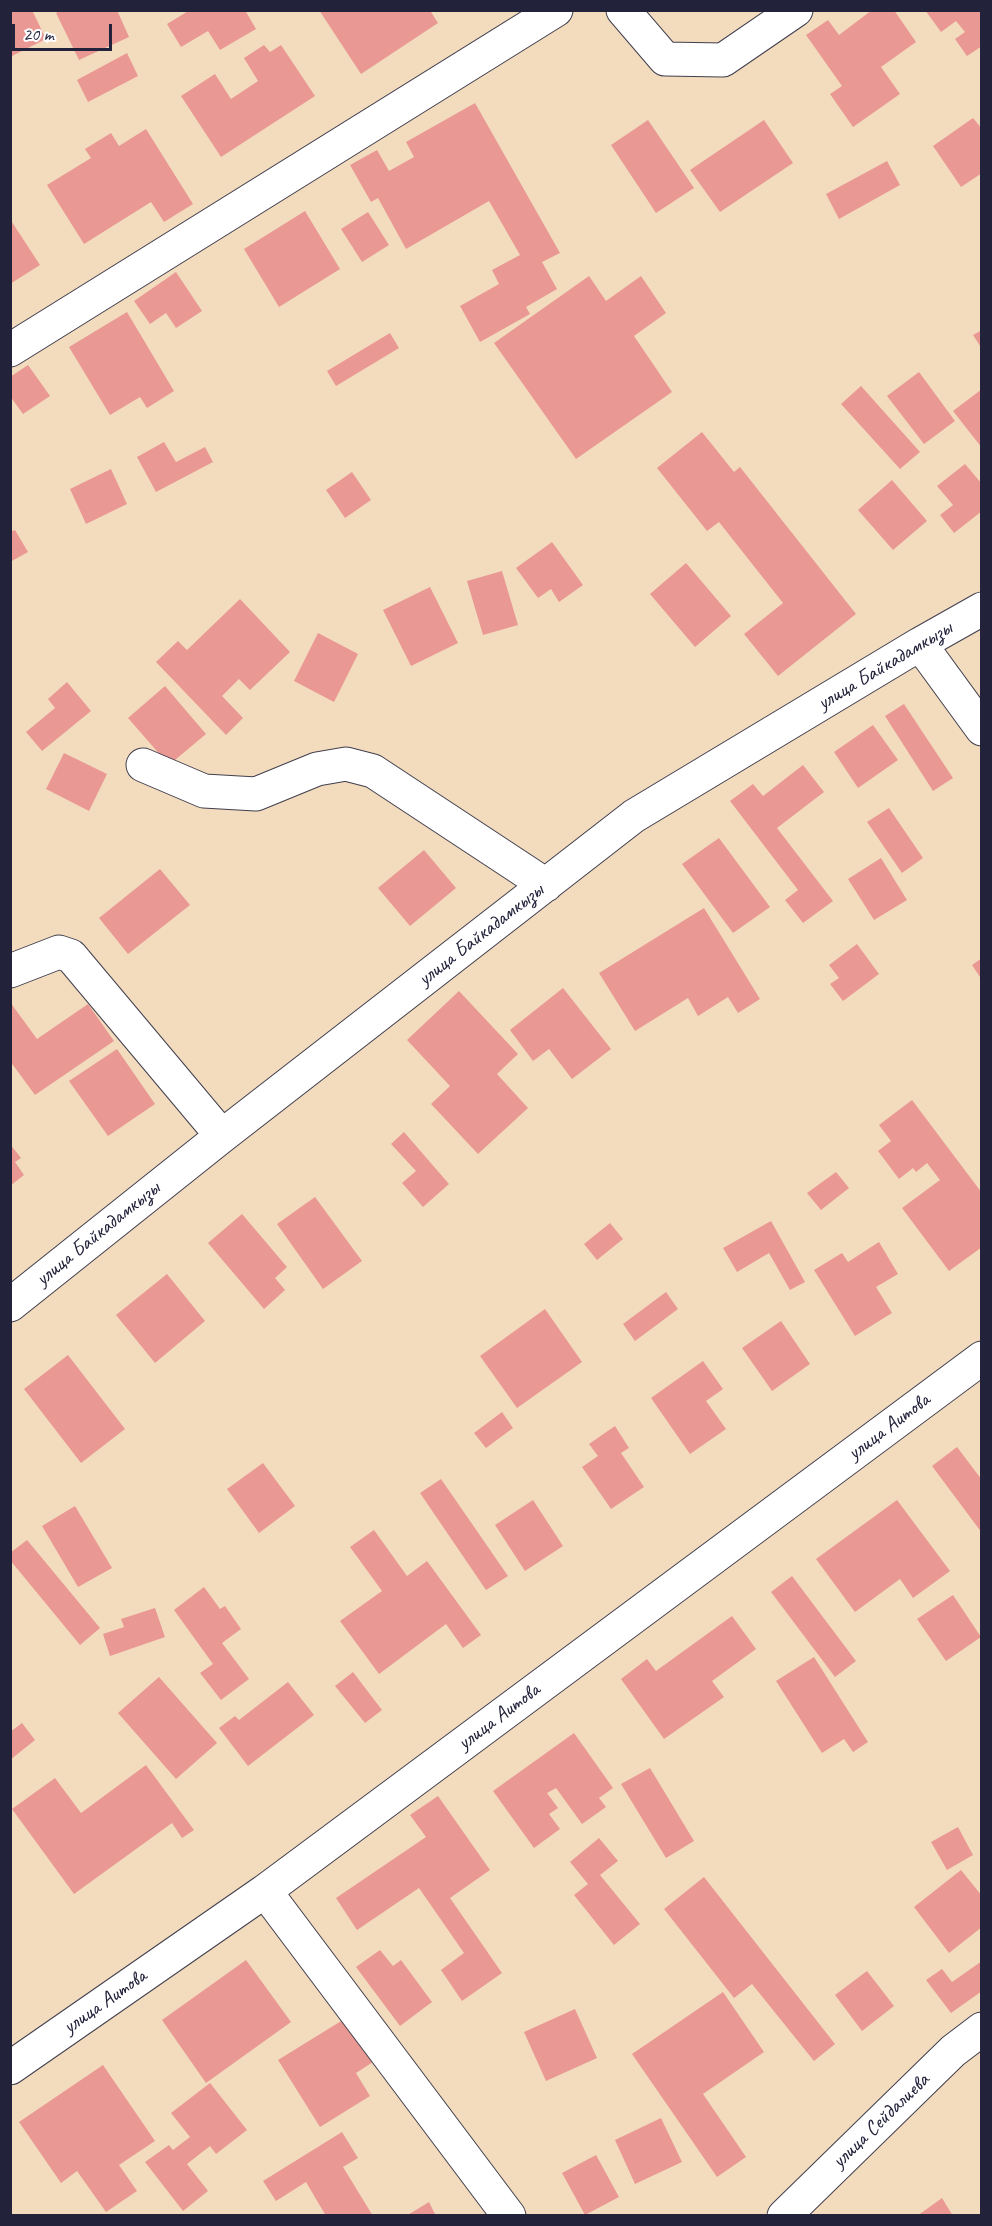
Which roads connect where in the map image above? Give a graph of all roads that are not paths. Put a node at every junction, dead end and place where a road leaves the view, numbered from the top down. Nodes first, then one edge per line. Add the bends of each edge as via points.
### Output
1 (556, 10) edge
2 (623, 10) edge
3 (796, 10) edge
4 (10, 350) edge
5 (981, 609) edge
6 (920, 644) junction
7 (981, 729) edge
8 (143, 765) dead end
9 (546, 885) junction
10 (10, 971) edge
11 (222, 1136) junction
12 (10, 1305) edge
13 (981, 1358) edge
14 (265, 1891) junction
15 (981, 2030) edge
16 (10, 2068) edge
17 (509, 2216) edge
18 (784, 2216) edge

1 - 4 street
2 - 3 street via 665,59 723,60
5 - 6 street, улица Байкадамкызы
6 - 7 street
6 - 9 street, улица Байкадамкызы via 634,816
8 - 9 street via 204,791 256,794 317,769 346,764 373,771
9 - 11 street, улица Байкадамкызы
10 - 11 street via 59,952 71,956
11 - 12 street, улица Байкадамкызы
13 - 14 street, улица Аитова
14 - 16 street, улица Аитова
14 - 17 street
15 - 18 street, улица Сейдалиева via 953,2051

